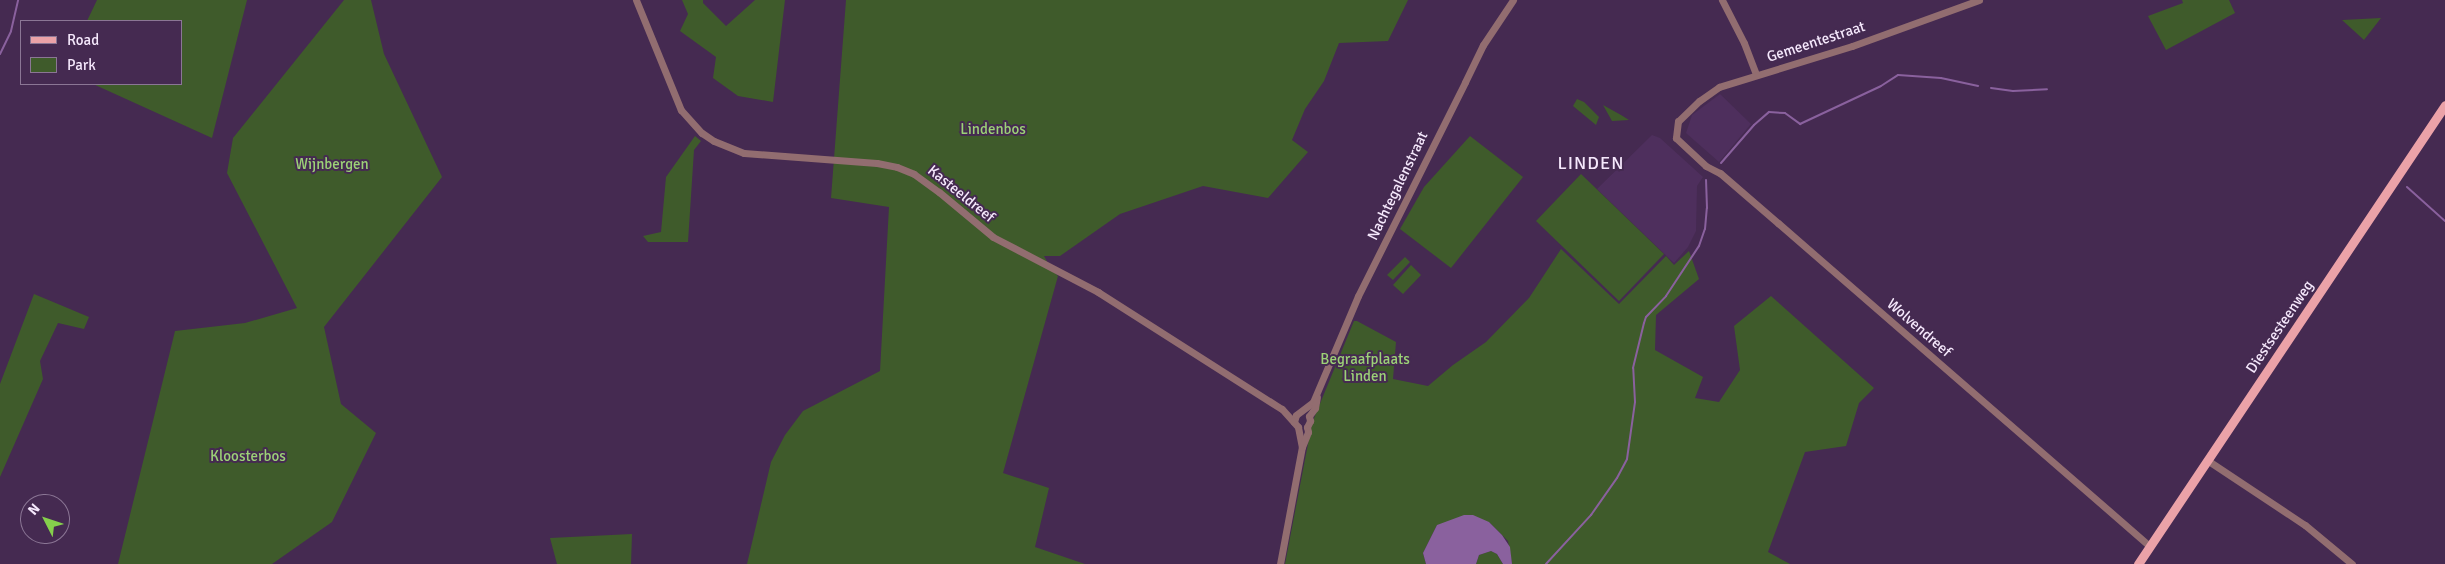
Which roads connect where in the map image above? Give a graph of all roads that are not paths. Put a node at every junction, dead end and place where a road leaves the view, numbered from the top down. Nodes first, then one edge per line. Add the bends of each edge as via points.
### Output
1 (636, 0) edge
2 (1513, 0) edge
3 (1722, 0) edge
4 (1979, 0) edge
5 (1964, 2) edge
6 (1756, 75) junction
7 (2445, 105) edge
8 (1675, 130) joint
9 (1318, 389) junction
10 (1282, 409) junction
11 (1300, 412) junction
12 (1309, 416) junction
13 (1296, 424) junction
14 (1307, 427) junction
15 (1302, 447) junction
16 (2207, 460) junction
17 (2150, 546) junction
18 (1280, 564) edge
19 (2138, 564) edge
20 (2352, 564) edge

1 - 10 street, Kasteeldreef via 681,110 714,141 744,153 877,163 914,174 992,238 1098,292
2 - 9 street, Nachtegalenstraat via 1483,46 1462,87 1358,296
3 - 6 street
4 - 5 street, Gemeentestraat
5 - 6 street, Gemeentestraat via 1852,46
6 - 8 street, Gemeentestraat via 1710,92 1678,121
7 - 16 main road, Diestsesteenweg
8 - 17 street, Wolvendreef via 1679,142 1706,166 1737,187
9 - 11 street, Nachtegalenstraat via 1313,402
9 - 12 street, Nachtegalenstraat via 1315,408
10 - 11 street, Kasteeldreef
10 - 13 street, Kasteeldreef
11 - 12 street
11 - 13 street, Nachtegalenstraat
12 - 14 street, Nachtegalenstraat
13 - 14 street
13 - 15 street, Nachtegalenstraat
14 - 15 street, Nachtegalenstraat
15 - 18 street, Nachtegalenstraat
16 - 17 main road, Diestsesteenweg
16 - 20 street via 2290,514
17 - 19 main road, Diestsesteenweg

